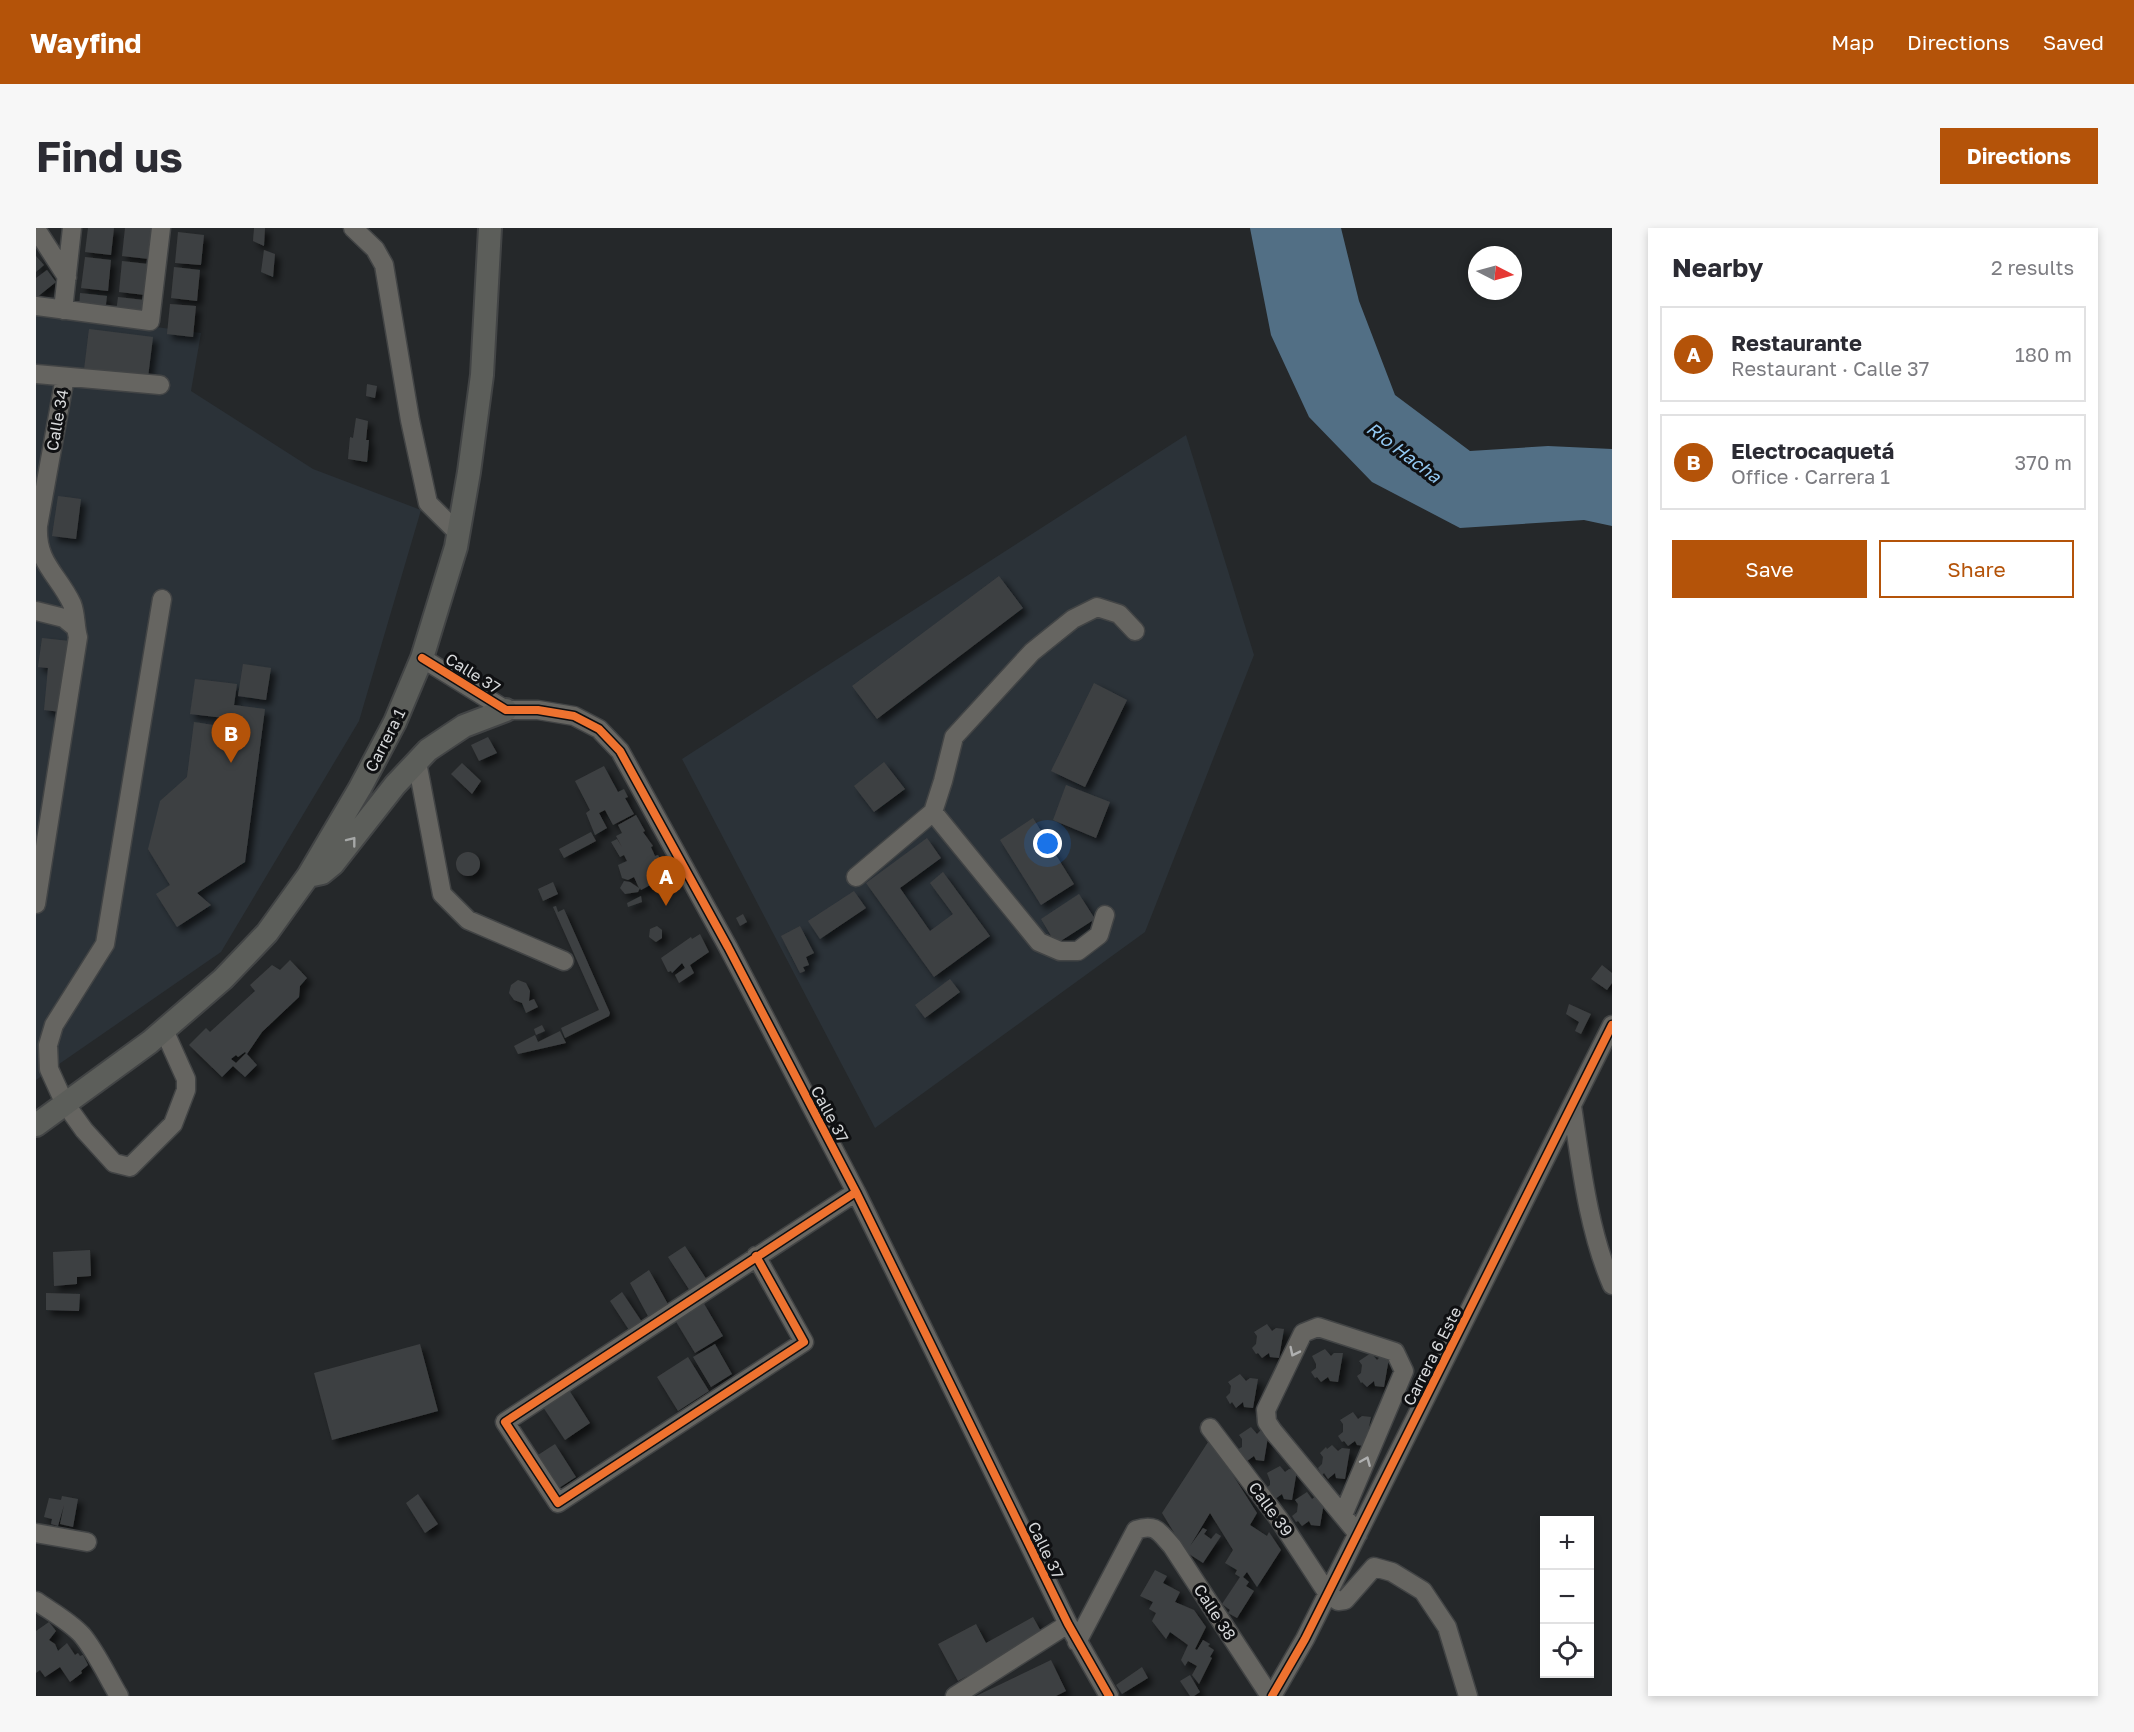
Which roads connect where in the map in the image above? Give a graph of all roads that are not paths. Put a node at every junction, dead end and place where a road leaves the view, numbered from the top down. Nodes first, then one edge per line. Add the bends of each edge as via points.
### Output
1 (72, 228) edge
2 (161, 228) edge
3 (353, 228) edge
4 (490, 228) edge
5 (36, 229) edge
6 (67, 277) junction
7 (36, 306) edge
8 (63, 310) junction
9 (36, 374) edge
10 (65, 377) junction
11 (160, 386) dead end
12 (459, 534) junction
13 (162, 599) dead end
14 (36, 611) edge
15 (75, 627) junction
16 (1135, 631) dead end
17 (422, 658) junction
18 (506, 710) junction
19 (417, 762) junction
20 (933, 812) junction
21 (308, 876) junction
22 (856, 877) dead end
23 (36, 903) edge
24 (1105, 915) dead end
25 (564, 961) dead end
26 (164, 1030) junction
27 (1610, 1036) edge
28 (42, 1073) edge
29 (64, 1102) junction
30 (1572, 1106) junction
31 (36, 1125) edge
32 (856, 1192) junction
33 (756, 1256) junction
34 (1612, 1285) edge
35 (1210, 1428) dead end
36 (1343, 1515) junction
37 (36, 1533) edge
38 (1358, 1534) junction
39 (87, 1542) dead end
40 (1328, 1594) junction
41 (36, 1601) edge
42 (1068, 1624) junction
43 (1077, 1642) junction
44 (119, 1696) edge
45 (955, 1696) edge
46 (1109, 1696) edge
47 (1271, 1696) edge
48 (1468, 1696) edge

1 - 6 street
2 - 8 street via 150,321
3 - 12 street via 375,249 384,265 428,503
4 - 12 main road, Carrera 1 via 482,375
5 - 6 street
6 - 8 street
7 - 8 street
9 - 10 street, Calle 34
10 - 11 street
10 - 15 street, Calle 34 via 37,542 40,554 73,607
12 - 17 main road, Carrera 1
13 - 28 street via 105,944 54,1025
14 - 15 street via 64,618
15 - 23 street, Calle 34 via 78,637
16 - 20 street via 1119,614 1097,607 1073,619 1032,652 954,737
17 - 18 street, Calle 37
17 - 21 main road, Carrera 1 via 396,722
18 - 19 main road via 464,726
18 - 32 street, Calle 37 via 574,716 599,729 620,751
21 -> 19 main road via 322,873 333,864
19 - 25 street via 442,894 468,920
20 - 22 street
20 - 24 street via 1039,942 1059,951 1078,951 1099,935
21 - 26 main road, Carrera 1 via 267,933 223,980
26 - 29 main road, Carrera 1
26 - 29 street via 186,1079 186,1090 173,1124 130,1167 114,1163
27 - 30 street, Carrera 6 Este
28 - 29 street
29 - 31 main road, Carrera 1
30 - 34 street via 1584,1184
30 - 38 street, Carrera 6 Este
32 - 33 street
32 - 42 street, Calle 37
33 - 33 street via 804,1341 558,1503 505,1422
35 - 40 street, Calle 39 via 1279,1519
36 -> 36 street via 1404,1371 1395,1352 1318,1327 1303,1333 1266,1416 1273,1431
36 - 38 street
37 - 39 street
38 - 40 street, Carrera 6 Este
40 - 47 street, Carrera 6 Este
40 - 48 street via 1338,1601 1345,1600 1374,1567 1392,1572 1423,1591 1447,1627
41 - 44 street via 81,1634
42 - 43 street, Calle 37
42 - 45 street
43 - 46 street, Calle 37
43 - 47 street, Calle 38 via 1136,1530 1148,1526 1158,1530 1172,1546

